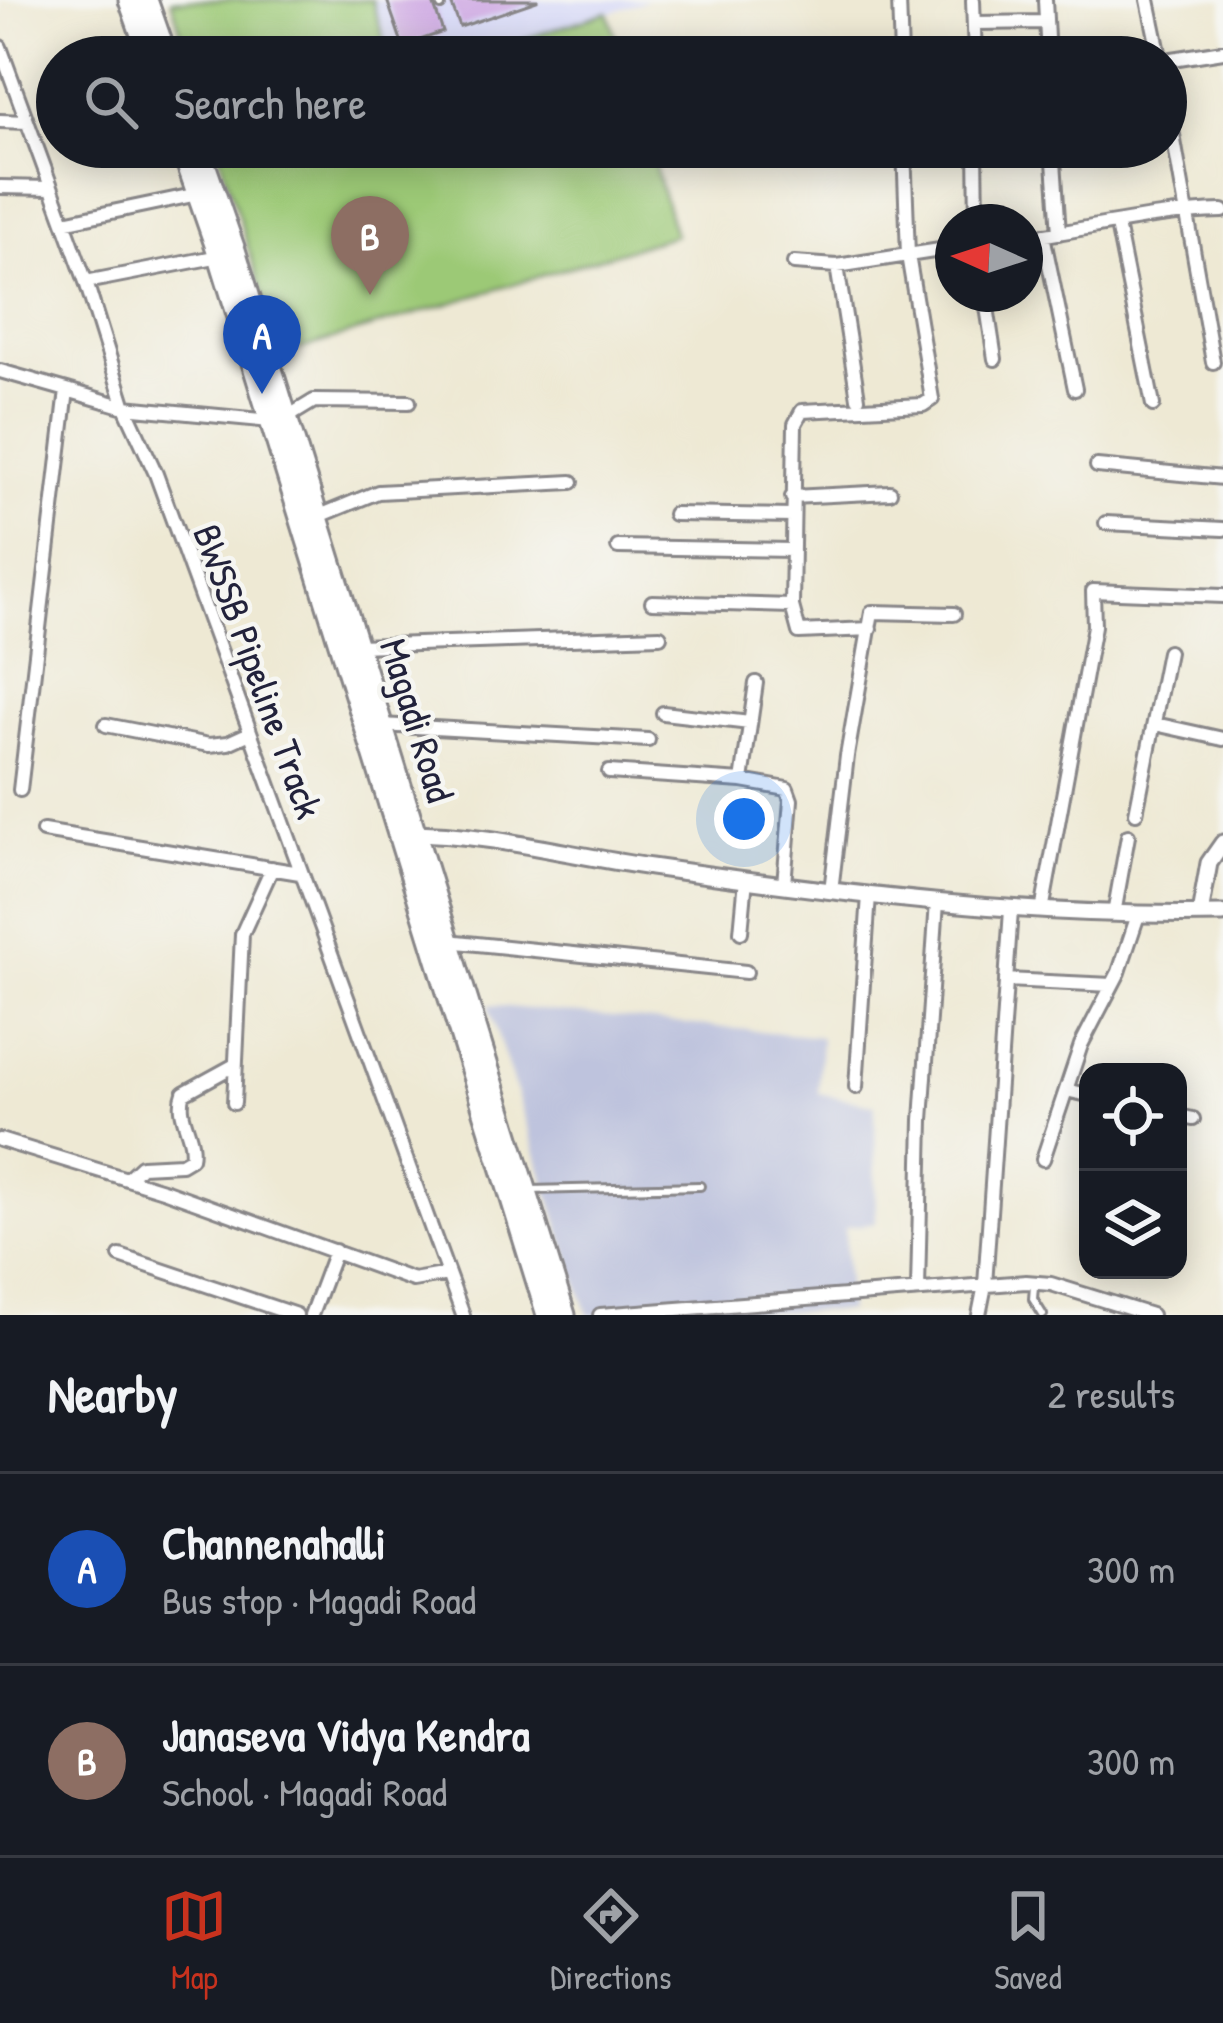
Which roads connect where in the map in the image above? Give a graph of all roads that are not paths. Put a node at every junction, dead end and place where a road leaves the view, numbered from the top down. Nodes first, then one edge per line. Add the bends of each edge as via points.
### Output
1 (130, 0) edge
2 (146, 0) edge
3 (899, 0) edge
4 (974, 0) edge
5 (1045, 0) edge
6 (1148, 0) edge
7 (1046, 22) junction
8 (975, 23) junction
9 (143, 36) edge
10 (159, 36) edge
11 (900, 36) edge
12 (975, 36) edge
13 (1047, 36) edge
14 (1157, 36) edge
15 (0, 47) edge
16 (1223, 51) edge
17 (1187, 56) edge
18 (0, 121) edge
19 (27, 122) junction
20 (36, 146) edge
21 (44, 168) edge
22 (189, 168) edge
23 (204, 168) edge
24 (905, 168) edge
25 (976, 168) edge
26 (1054, 168) edge
27 (1178, 168) edge
28 (0, 188) edge
29 (52, 188) junction
30 (198, 194) junction
31 (977, 204) edge
32 (1223, 211) edge
33 (1185, 212) junction
34 (64, 222) junction
35 (1117, 225) junction
36 (1058, 233) junction
37 (1043, 236) edge
38 (1043, 241) edge
39 (935, 251) edge
40 (908, 255) junction
41 (220, 256) junction
42 (794, 263) dead end
43 (837, 266) junction
44 (86, 282) junction
45 (988, 312) edge
46 (995, 359) dead end
47 (1213, 362) dead end
48 (0, 371) edge
49 (1075, 389) dead end
50 (67, 390) junction
51 (858, 398) dead end
52 (409, 402) dead end
53 (1153, 405) dead end
54 (125, 407) junction
55 (278, 420) junction
56 (1097, 466) dead end
57 (1223, 478) edge
58 (572, 482) dead end
59 (890, 492) dead end
60 (792, 496) junction
61 (674, 514) dead end
62 (793, 516) junction
63 (317, 517) junction
64 (1106, 523) dead end
65 (1223, 529) edge
66 (617, 547) dead end
67 (792, 550) junction
68 (1223, 596) edge
69 (652, 602) dead end
70 (793, 606) junction
71 (954, 614) dead end
72 (870, 628) junction
73 (660, 636) dead end
74 (358, 646) junction
75 (1168, 652) dead end
76 (756, 683) dead end
77 (663, 713) dead end
78 (750, 723) junction
79 (381, 724) junction
80 (1155, 724) junction
81 (106, 725) dead end
82 (250, 733) junction
83 (1223, 739) edge
84 (648, 740) dead end
85 (609, 772) dead end
86 (742, 781) junction
87 (20, 790) dead end
88 (1136, 813) dead end
89 (44, 830) dead end
90 (406, 833) junction
91 (1128, 836) dead end
92 (1223, 843) edge
93 (272, 868) junction
94 (300, 873) junction
95 (746, 880) junction
96 (784, 884) junction
97 (831, 891) junction
98 (869, 895) junction
99 (937, 902) junction
100 (1011, 910) junction
101 (1042, 911) junction
102 (1114, 914) junction
103 (1200, 914) junction
104 (1223, 914) edge
105 (1138, 915) junction
106 (741, 932) dead end
107 (448, 941) junction
108 (746, 973) dead end
109 (1006, 980) junction
110 (1112, 985) junction
111 (236, 1065) junction
112 (856, 1087) dead end
113 (1066, 1090) junction
114 (1079, 1093) edge
115 (234, 1103) dead end
116 (0, 1139) edge
117 (1043, 1159) dead end
118 (127, 1180) junction
119 (700, 1186) dead end
120 (527, 1190) junction
121 (335, 1251) junction
122 (120, 1256) dead end
123 (448, 1274) junction
124 (1034, 1283) junction
125 (985, 1285) junction
126 (918, 1289) junction
127 (296, 1315) edge
128 (310, 1315) edge
129 (463, 1315) edge
130 (548, 1315) edge
131 (564, 1315) edge
132 (600, 1315) edge
133 (979, 1315) edge
134 (1043, 1315) edge
135 (1150, 1315) edge

1 - 9 main road
2 - 10 main road
3 - 11 street
4 - 8 street
5 - 7 street
6 - 14 street
7 - 8 street
7 - 13 street
8 - 12 street
15 - 19 street, BWSSB Pipeline Track
16 - 17 street
18 - 19 street
19 - 20 street, BWSSB Pipeline Track
21 - 29 street, BWSSB Pipeline Track
22 - 30 main road, Magadi Road
23 - 55 main road, Magadi Road
24 - 40 street
25 - 31 street
26 - 36 street
27 - 33 street
28 - 29 street
29 - 34 street, BWSSB Pipeline Track
30 - 34 street
30 - 41 main road, Magadi Road
32 - 33 street
33 - 35 street
33 - 47 street
34 - 44 street, BWSSB Pipeline Track
35 - 36 street
35 - 53 street
36 - 37 street
38 - 49 street
39 - 40 street
40 - 43 street
40 - 60 street via 932,399 802,411
41 - 44 street
41 - 55 main road, Magadi Road
42 - 43 street
43 - 51 street
44 - 54 street, BWSSB Pipeline Track
45 - 46 street
48 - 50 street
50 - 54 street
50 - 87 street
52 - 55 street via 314,401
54 - 55 street
54 - 82 street, BWSSB Pipeline Track
55 - 63 main road, Magadi Road
55 - 90 main road, Magadi Road
56 - 57 street
58 - 63 street via 378,492
59 - 60 street
60 - 62 street
61 - 62 street
62 - 67 street
63 - 74 main road, Magadi Road
64 - 65 street
66 - 67 street
67 - 70 street
68 - 101 street via 1093,591 1094,626
69 - 70 street
70 - 72 street via 799,632
71 - 72 street via 872,612
72 - 97 street
73 - 74 street
74 - 79 main road, Magadi Road
75 - 80 street
76 - 78 street
77 - 78 street
78 - 86 street
79 - 84 street
79 - 90 main road, Magadi Road
80 - 83 street
80 - 88 street
81 - 82 street via 209,745
82 - 94 street, BWSSB Pipeline Track
85 - 86 street
86 - 96 street via 787,789
89 - 93 street
90 - 95 street
90 - 107 main road, Magadi Road
90 - 130 main road, Magadi Road
91 - 102 street
92 - 103 street via 1209,863
93 - 94 street
93 - 111 street via 242,934
94 - 123 street, BWSSB Pipeline Track
95 - 96 street
95 - 106 street
96 - 97 street
97 - 98 street
98 - 99 street
98 - 112 street
99 - 100 street
99 - 126 street
100 - 101 street
100 - 109 street
101 - 102 street
102 - 105 street
103 - 104 street
103 - 105 street
105 - 110 street
107 - 108 street
107 - 120 main road, Magadi Road
109 - 110 street
109 - 125 street
110 - 113 street
111 - 115 street
111 - 118 street via 184,1093 193,1150 187,1162 141,1166
113 - 114 street
113 - 117 street
116 - 118 street
118 - 121 street
119 - 120 lane
120 - 131 main road, Magadi Road
121 - 123 street via 413,1280
121 - 128 street
122 - 127 street
123 - 129 street, BWSSB Pipeline Track
124 - 125 street
124 - 134 lane
124 - 135 street
125 - 126 street
125 - 133 street
126 - 132 street

